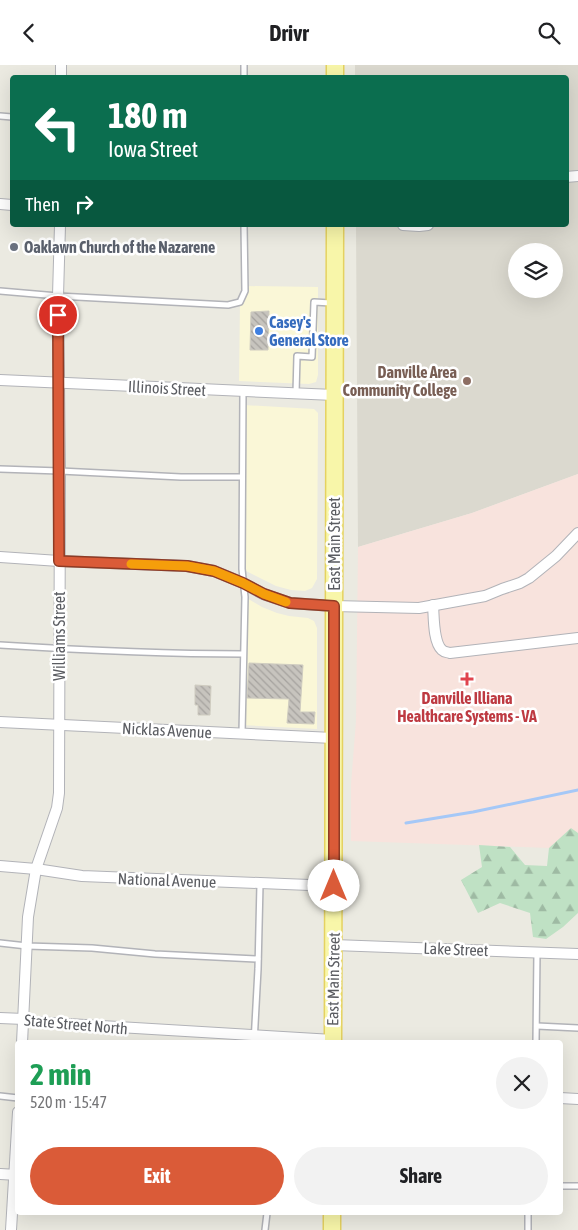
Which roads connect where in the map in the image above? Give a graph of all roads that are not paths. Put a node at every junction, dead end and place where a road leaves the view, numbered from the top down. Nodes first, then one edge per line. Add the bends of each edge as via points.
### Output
1 (60, 227) edge
2 (244, 227) edge
3 (335, 227) edge
4 (0, 291) edge
5 (58, 296) junction
6 (334, 303) junction
7 (0, 380) edge
8 (59, 383) junction
9 (243, 392) junction
10 (296, 394) junction
11 (334, 395) junction
12 (0, 469) edge
13 (60, 471) junction
14 (242, 477) junction
15 (578, 533) edge
16 (0, 557) edge
17 (59, 561) junction
18 (243, 583) junction
19 (433, 605) junction
20 (334, 606) junction
21 (578, 638) edge
22 (0, 645) edge
23 (59, 649) junction
24 (243, 654) junction
25 (0, 722) edge
26 (59, 725) junction
27 (242, 733) junction
28 (333, 738) junction
29 (0, 866) edge
30 (36, 869) junction
31 (260, 884) junction
32 (334, 886) junction
33 (0, 943) edge
34 (334, 945) junction
35 (27, 947) junction
36 (537, 952) junction
37 (578, 954) edge
38 (258, 959) junction
39 (0, 1018) edge
40 (24, 1019) junction
41 (537, 1026) junction
42 (578, 1028) edge
43 (254, 1039) edge
44 (22, 1040) edge
45 (293, 1040) edge
46 (332, 1040) edge
47 (536, 1040) edge
48 (0, 1096) edge
49 (15, 1098) edge
50 (563, 1098) edge
51 (578, 1099) edge
52 (0, 1174) edge
53 (15, 1175) edge
54 (15, 1186) edge
55 (563, 1186) edge
56 (578, 1186) edge
57 (267, 1215) edge
58 (332, 1215) edge
59 (528, 1215) edge
60 (11, 1230) edge
61 (265, 1230) edge
62 (332, 1230) edge
63 (528, 1230) edge

1 - 5 street, Williams Street
2 - 5 lane via 245,291 240,302 228,305
3 - 6 main road, East Main Street
4 - 5 lane
5 - 8 street, Williams Street
6 - 10 lane via 314,303 312,357 297,356
6 - 11 main road, East Main Street
7 - 8 street, Illinois Street
8 - 9 street, Illinois Street
8 - 13 street, Williams Street
9 - 10 street, Illinois Street
9 - 14 lane
10 - 11 street, Illinois Street
11 - 20 main road, East Main Street
12 - 13 lane
13 - 14 lane
13 - 17 street, Williams Street
14 - 18 lane
15 - 19 street via 556,556 520,583 485,596
16 - 17 street
17 - 18 street via 187,566 214,571
17 - 23 street, Williams Street
18 - 20 street via 290,603
18 - 24 lane
19 - 20 street via 419,608
19 - 21 street via 439,645 450,653
20 - 28 main road, East Main Street
22 - 23 lane
23 - 24 lane
23 - 26 street, Williams Street
24 - 27 lane
25 - 26 street, Nicklas Avenue
26 - 27 street, Nicklas Avenue
26 - 30 street, Williams Street via 60,793
27 - 28 street, Nicklas Avenue
28 - 32 main road, East Main Street
29 - 30 street, National Avenue
30 - 31 street, National Avenue via 82,876
30 - 35 street, Williams Street
31 - 32 street, National Avenue
31 - 38 lane
32 - 34 main road, East Main Street
33 - 35 lane
34 - 36 street, Lake Street
34 - 46 main road, East Main Street
35 - 38 lane
35 - 40 street, Williams Street
36 - 37 street, Lake Street
36 - 41 lane
38 - 43 lane
39 - 40 street, State Street North
40 - 43 street, State Street North
40 - 44 street, Williams Street
41 - 42 lane
41 - 47 lane
43 - 45 street, State Street North
48 - 49 lane
50 - 51 street
52 - 53 street
54 - 60 street
55 - 56 lane
57 - 61 lane
58 - 62 main road
59 - 63 lane

